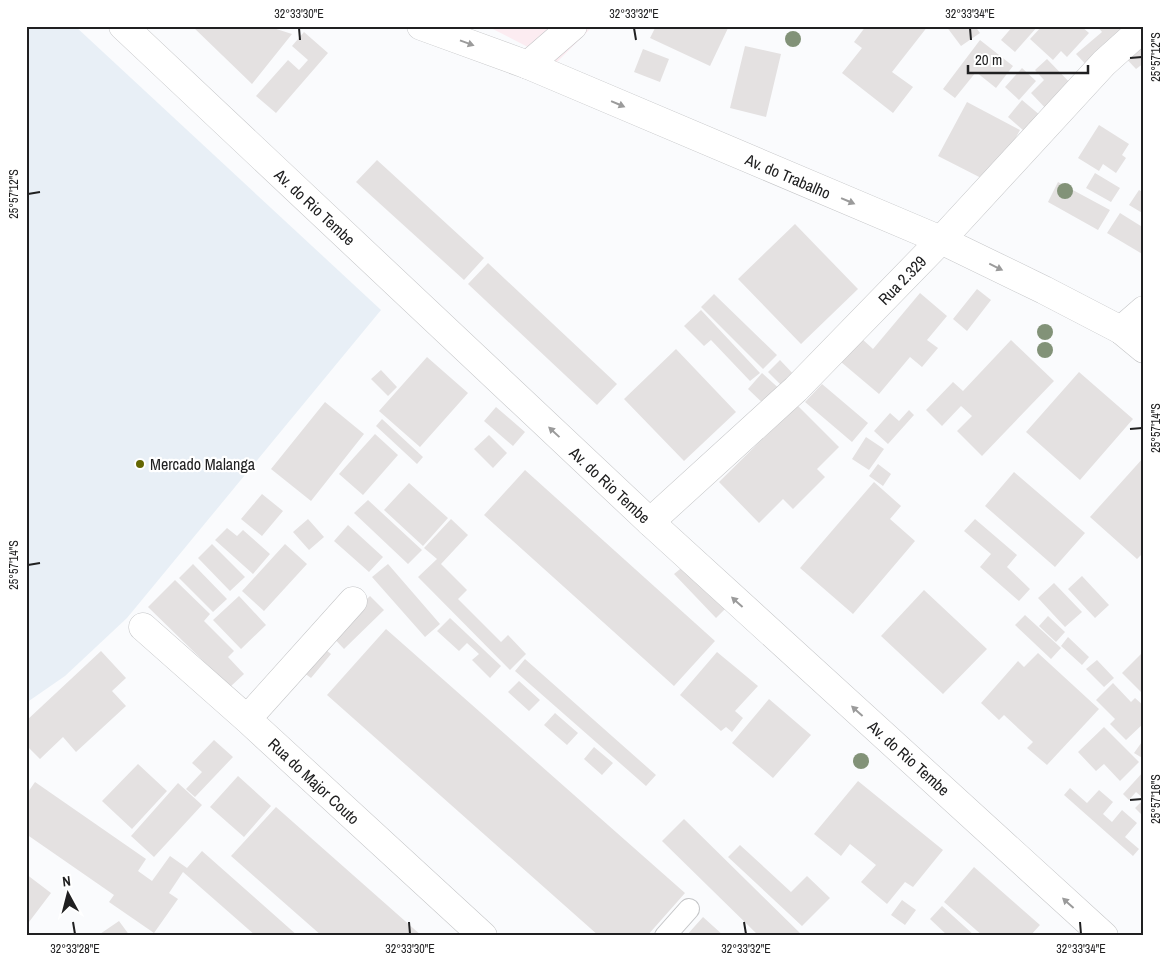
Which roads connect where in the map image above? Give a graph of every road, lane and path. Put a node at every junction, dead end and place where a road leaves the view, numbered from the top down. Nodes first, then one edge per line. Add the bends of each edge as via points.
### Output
1 (123, 26) edge
2 (421, 26) edge
3 (573, 26) edge
4 (1144, 27) edge
5 (528, 65) junction
6 (941, 240) junction
7 (1144, 310) edge
8 (1121, 330) junction
9 (1144, 349) edge
10 (650, 522) junction
11 (354, 601) dead end
12 (143, 627) dead end
13 (247, 719) junction
14 (689, 909) dead end
15 (483, 936) edge
16 (665, 936) edge
17 (1104, 936) edge

10 -> 1 main road, Av. do Rio Tembe
2 -> 5 main road, Av. do Trabalho
3 - 5 main road
4 - 6 main road, Rua 2.329 via 1104,63
5 -> 6 main road, Av. do Trabalho
6 -> 8 main road, Av. do Trabalho
6 - 10 main road, Rua 2.329 via 796,389
7 - 8 main road
8 - 9 main road, Av. do Trabalho
17 -> 10 main road, Av. do Rio Tembe
11 - 13 main road
12 - 13 main road, Rua do Major Couto
13 - 15 main road, Rua do Major Couto
14 - 16 lane

